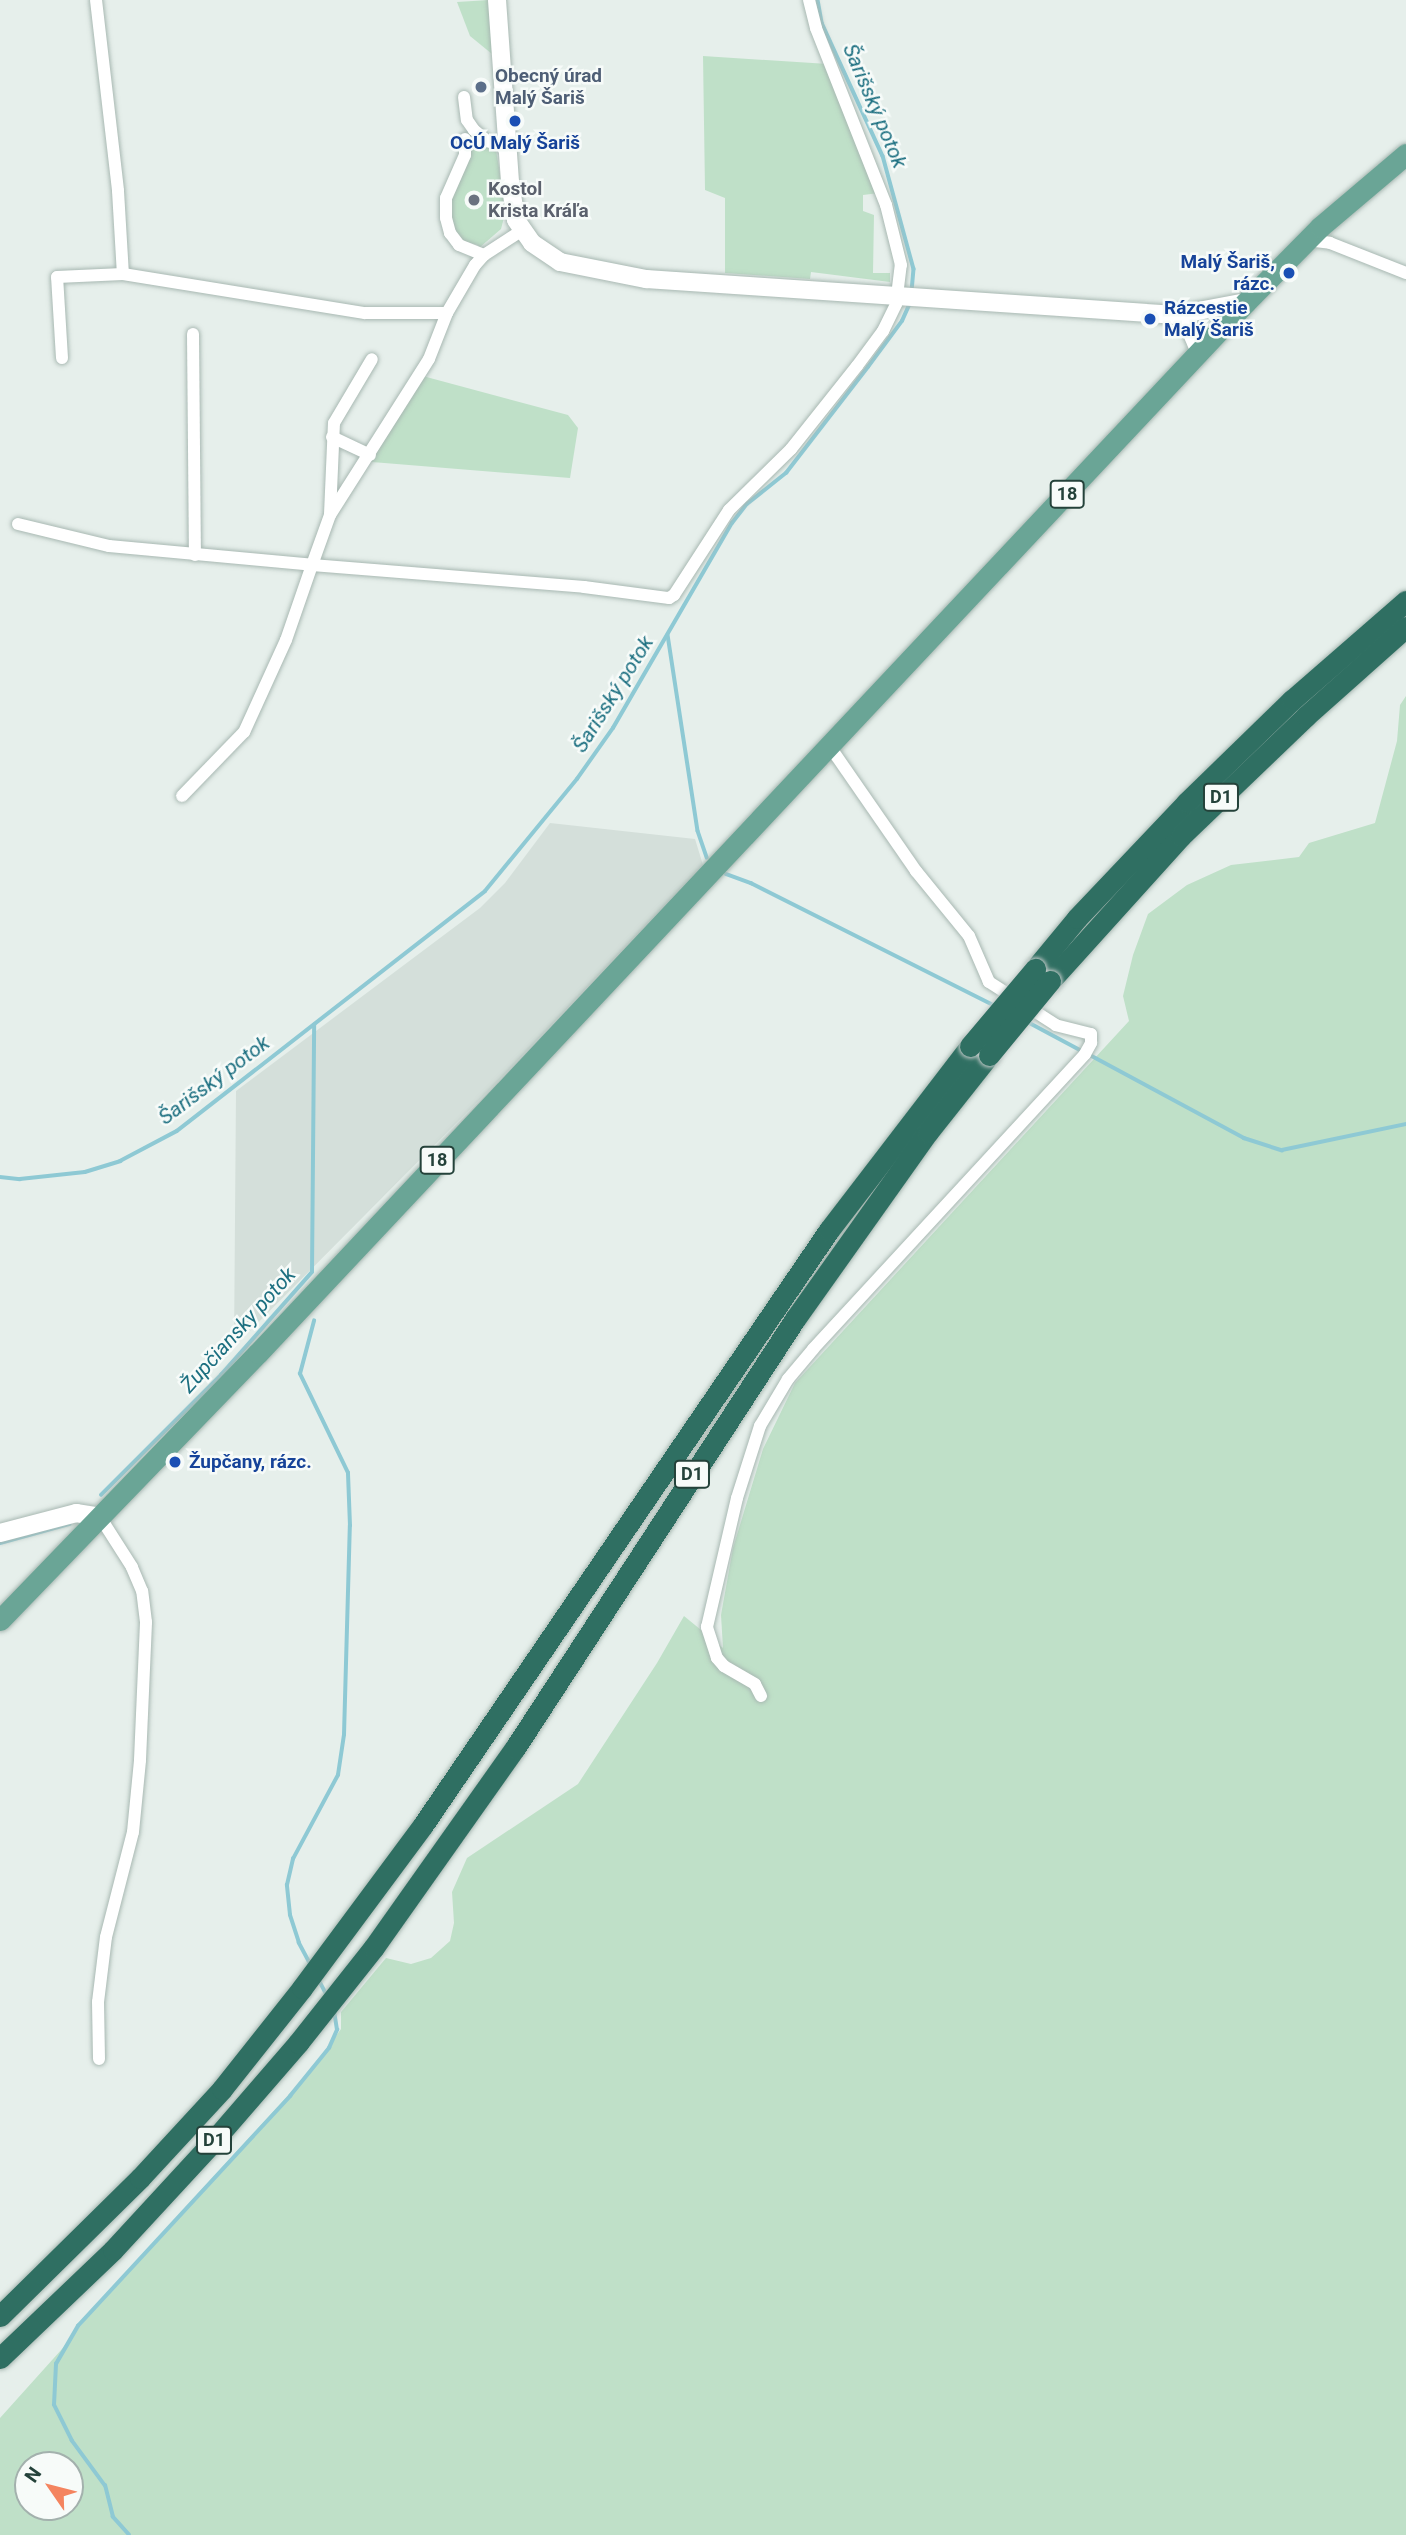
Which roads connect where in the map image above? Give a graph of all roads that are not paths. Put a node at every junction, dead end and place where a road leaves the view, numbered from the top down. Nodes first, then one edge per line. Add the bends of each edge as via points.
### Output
1 (96, 0) edge
2 (497, 0) edge
3 (809, 0) edge
4 (464, 97) dead end
5 (465, 139) dead end
6 (507, 147) junction
7 (1406, 154) edge
8 (521, 231) junction
9 (1307, 240) junction
10 (484, 255) junction
11 (1406, 273) edge
12 (122, 274) junction
13 (906, 296) junction
14 (1246, 302) junction
15 (446, 313) junction
16 (1177, 315) junction
17 (193, 334) dead end
18 (1200, 352) junction
19 (62, 358) dead end
20 (372, 359) dead end
21 (332, 437) junction
22 (370, 455) junction
23 (330, 515) junction
24 (18, 524) dead end
25 (195, 555) junction
26 (312, 565) junction
27 (1406, 601) edge
28 (1406, 627) edge
29 (830, 747) junction
30 (181, 796) dead end
31 (1043, 975) junction
32 (980, 1050) junction
33 (100, 1517) junction
34 (0, 1533) edge
35 (0, 1620) edge
36 (761, 1696) dead end
37 (99, 2059) dead end
38 (0, 2316) edge
39 (0, 2358) edge

1 - 12 street via 117,178
2 - 6 street
3 - 13 street via 887,205
4 - 6 street via 467,120 474,130 487,141
5 - 10 street via 465,155 446,198 446,218 459,245
6 - 8 street
7 - 9 main road, 18
8 - 10 street
8 - 13 street via 559,262 619,275
9 - 11 street via 1330,243
9 - 14 main road, 18
10 - 15 street
12 - 15 street via 365,313
12 - 19 street via 57,277
13 - 16 street
13 - 26 street via 791,449 729,510 668,598
14 - 16 street
14 - 18 main road, 18
15 - 22 street via 429,359
16 - 18 street
17 - 25 street
18 - 29 main road, 18
20 - 21 street via 334,423
21 - 22 street
21 - 23 street
22 - 23 street
23 - 26 street
24 - 25 street via 110,546
25 - 26 street
26 - 30 street via 286,640 244,732
27 - 31 highway, D1 via 1197,793 1095,899
28 - 31 highway, D1 via 1315,707
29 - 33 main road, 18
29 - 36 street via 916,871 969,936 989,982 1056,1025 1091,1034 1091,1043 813,1349 788,1379 760,1426 737,1497 707,1627 716,1658 755,1684
31 - 32 highway, D1, bridge
32 - 38 highway, D1 via 829,1230 380,1885 222,2089 140,2178
32 - 39 highway, D1 via 928,1132 795,1319 515,1748 335,1997 253,2097 113,2250
33 - 34 street via 76,1513
33 - 35 main road, 18
33 - 37 street via 132,1567 142,1591 146,1622 133,1832 106,1937 98,2002

